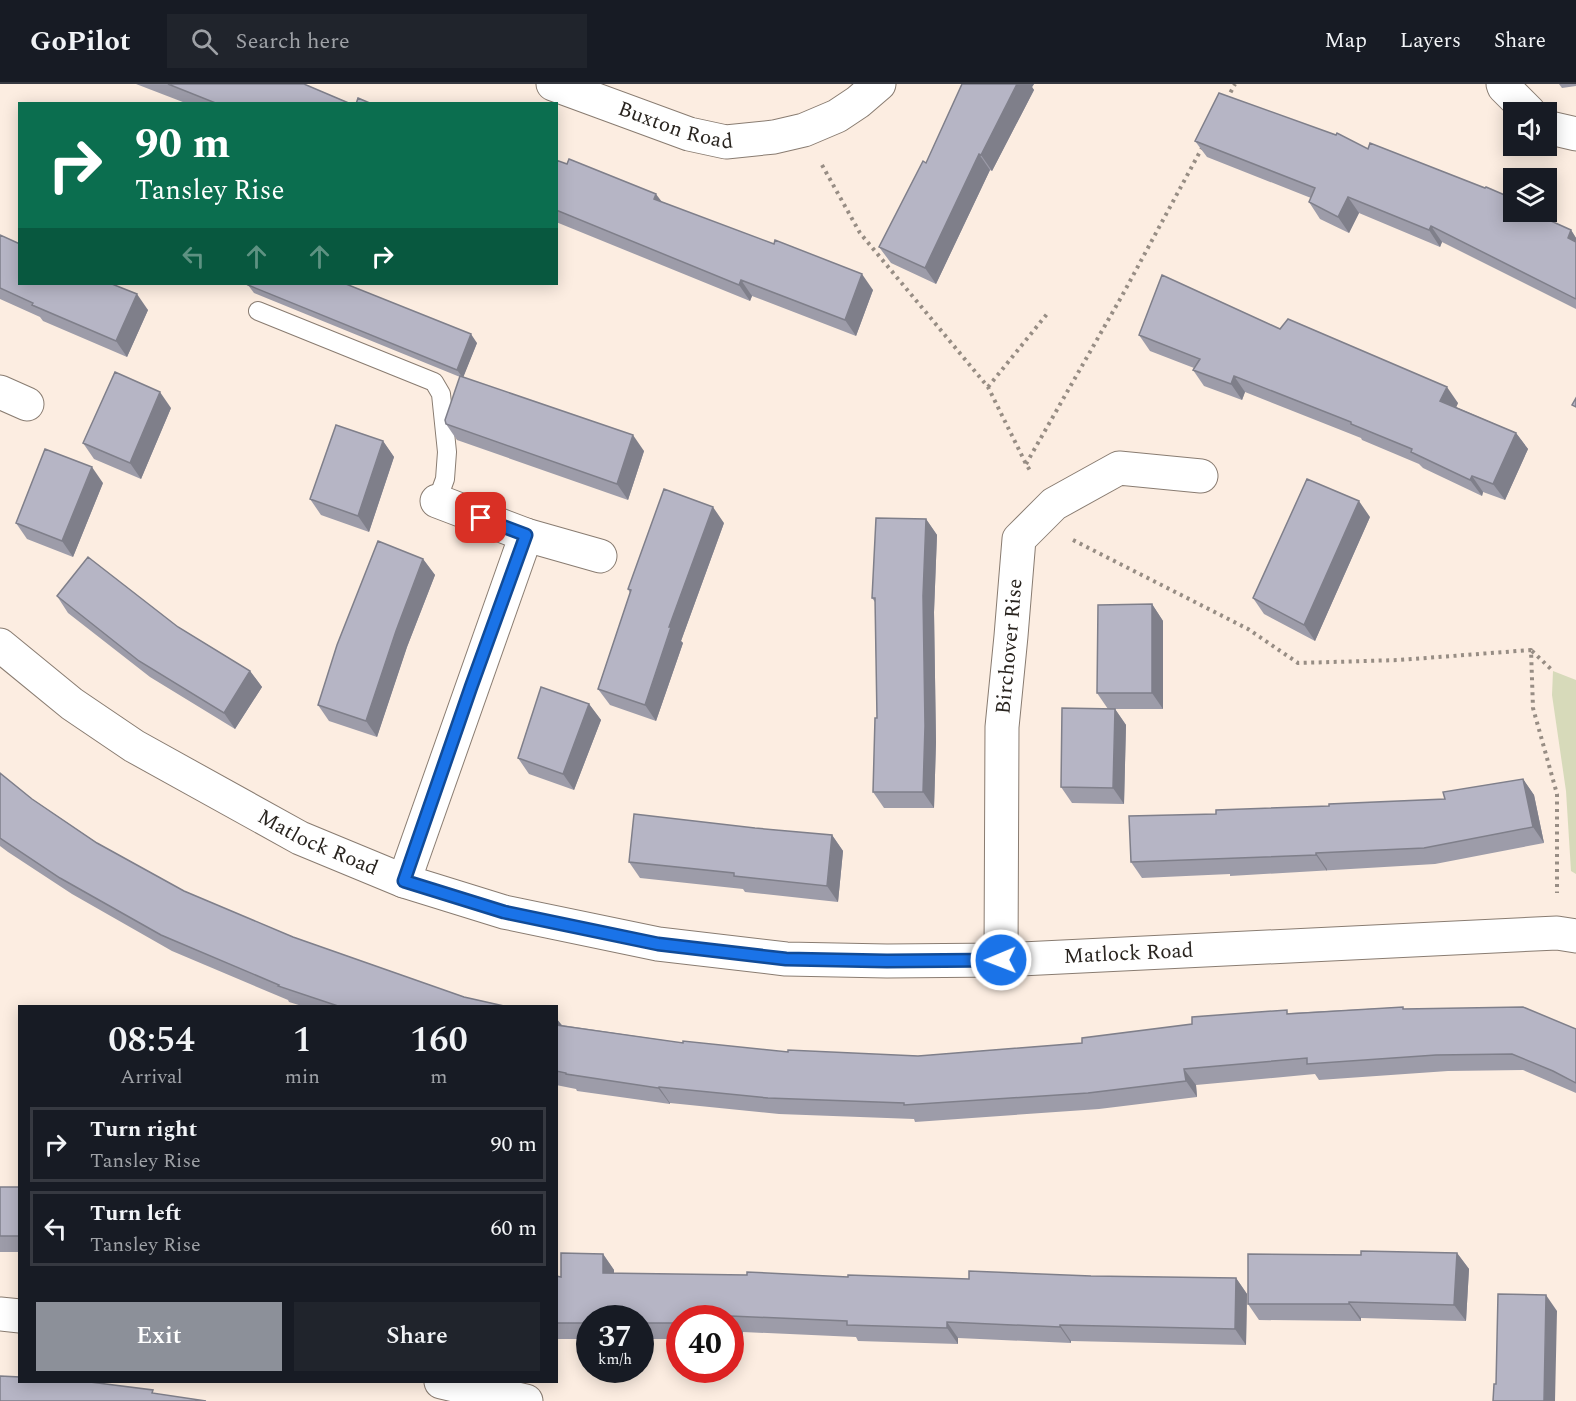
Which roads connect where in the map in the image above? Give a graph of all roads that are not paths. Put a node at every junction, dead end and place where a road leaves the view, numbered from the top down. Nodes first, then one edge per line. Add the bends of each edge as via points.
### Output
1 (553, 84) edge
2 (879, 84) edge
3 (1503, 84) edge
4 (1519, 102) edge
5 (1557, 130) edge
6 (1576, 134) edge
7 (258, 311) dead end
8 (1201, 476) dead end
9 (437, 501) joint
10 (526, 535) junction
11 (600, 556) dead end
12 (0, 645) edge
13 (404, 881) junction
14 (1566, 935) edge
15 (1001, 960) junction
16 (0, 1314) edge
17 (18, 1316) edge
18 (445, 1383) edge
19 (526, 1401) edge

1 - 2 street, Buxton Road via 689,134 726,141 804,130 837,116
3 - 4 street
5 - 6 street
7 - 9 lane via 434,382 441,394 447,452 445,479
8 - 15 street, Birchover Rise via 1119,468 1054,504 1019,539 1002,727
9 - 10 street
10 - 11 street
10 - 13 street
12 - 13 street, Matlock Road via 72,704 134,746 300,838
13 - 15 street, Matlock Road via 504,912 658,944 786,959
14 - 15 street, Matlock Road
16 - 17 street
18 - 19 street

